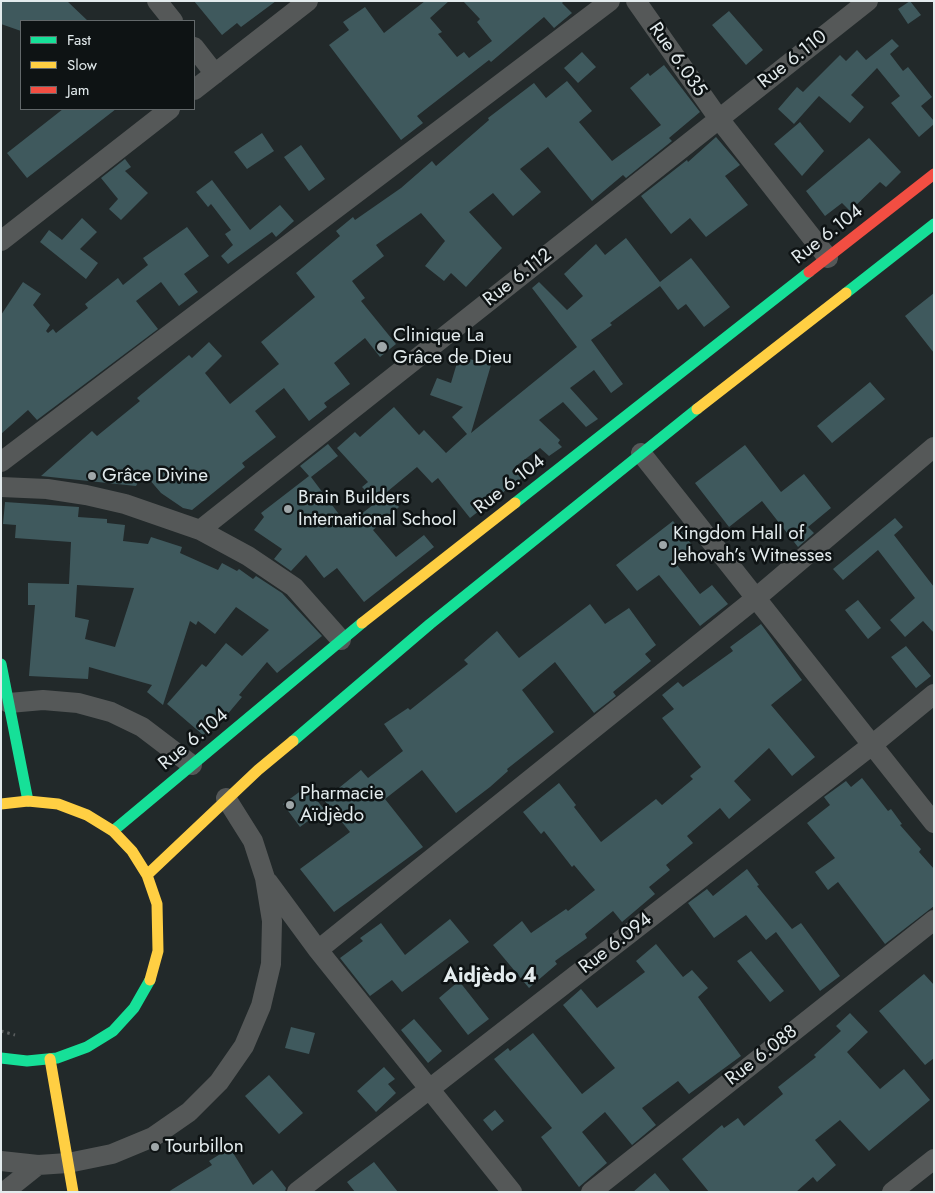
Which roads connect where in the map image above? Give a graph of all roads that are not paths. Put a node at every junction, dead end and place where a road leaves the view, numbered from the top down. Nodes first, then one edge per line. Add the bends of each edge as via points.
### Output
1 (157, 1) edge
2 (308, 1) edge
3 (610, 1) edge
4 (636, 1) edge
5 (868, 1) edge
6 (172, 20) edge
7 (195, 48) edge
8 (215, 74) junction
9 (195, 89) edge
10 (169, 110) edge
11 (719, 119) junction
12 (934, 174) edge
13 (934, 224) edge
14 (1, 242) edge
15 (828, 258) junction
16 (934, 447) edge
17 (642, 453) junction
18 (1, 462) edge
19 (1, 487) edge
20 (200, 530) junction
21 (756, 598) junction
22 (341, 640) junction
23 (1, 664) edge
24 (934, 694) edge
25 (9, 703) junction
26 (872, 745) junction
27 (192, 765) junction
28 (226, 798) junction
29 (28, 801) junction
30 (1, 804) edge
31 (934, 823) edge
32 (113, 831) junction
33 (147, 875) junction
34 (265, 878) junction
35 (934, 920) edge
36 (318, 950) junction
37 (1, 1058) edge
38 (50, 1059) junction
39 (429, 1090) junction
40 (934, 1159) edge
41 (1, 1161) edge
42 (68, 1164) junction
43 (38, 1165) junction
44 (4, 1192) edge
45 (73, 1192) edge
46 (297, 1192) edge
47 (512, 1192) edge
48 (591, 1192) edge
49 (892, 1192) edge

1 - 6 street
2 - 8 street
3 - 18 street
4 - 11 street, Rue 6.035
5 - 11 street, Rue 6.110
7 - 8 street
8 - 9 street
10 - 14 street
11 - 15 street, Rue 6.035
11 - 20 street, Rue 6.112
12 - 15 street, Rue 6.104
13 - 17 street
15 - 22 street, Rue 6.104
16 - 21 street
17 - 21 street
17 - 28 street via 342,697
19 - 20 street via 47,489 106,499
20 - 22 street via 248,556 294,587
21 - 26 street
21 - 36 street
22 - 27 street, Rue 6.104
23 - 25 street
24 - 26 street, Rue 6.094
25 - 27 street via 43,700 111,712 142,727
25 - 29 street
26 - 31 street
26 - 39 street, Rue 6.094
27 - 32 street, Rue 6.104
28 - 33 street
28 - 34 street via 253,841
29 - 30 street
29 - 32 street via 73,809
32 - 33 street via 132,851
33 - 38 street via 157,904 160,935 155,966 143,995 124,1020 100,1040 72,1054
34 - 36 street
34 - 42 street via 272,921 271,964 261,1006 244,1046 219,1082 189,1112 153,1137 112,1154
35 - 48 street, Rue 6.088
36 - 39 street
37 - 38 street
38 - 42 street
39 - 46 street, Rue 6.094
39 - 47 street
40 - 49 street
41 - 43 street
42 - 43 street
42 - 45 street
43 - 44 street

